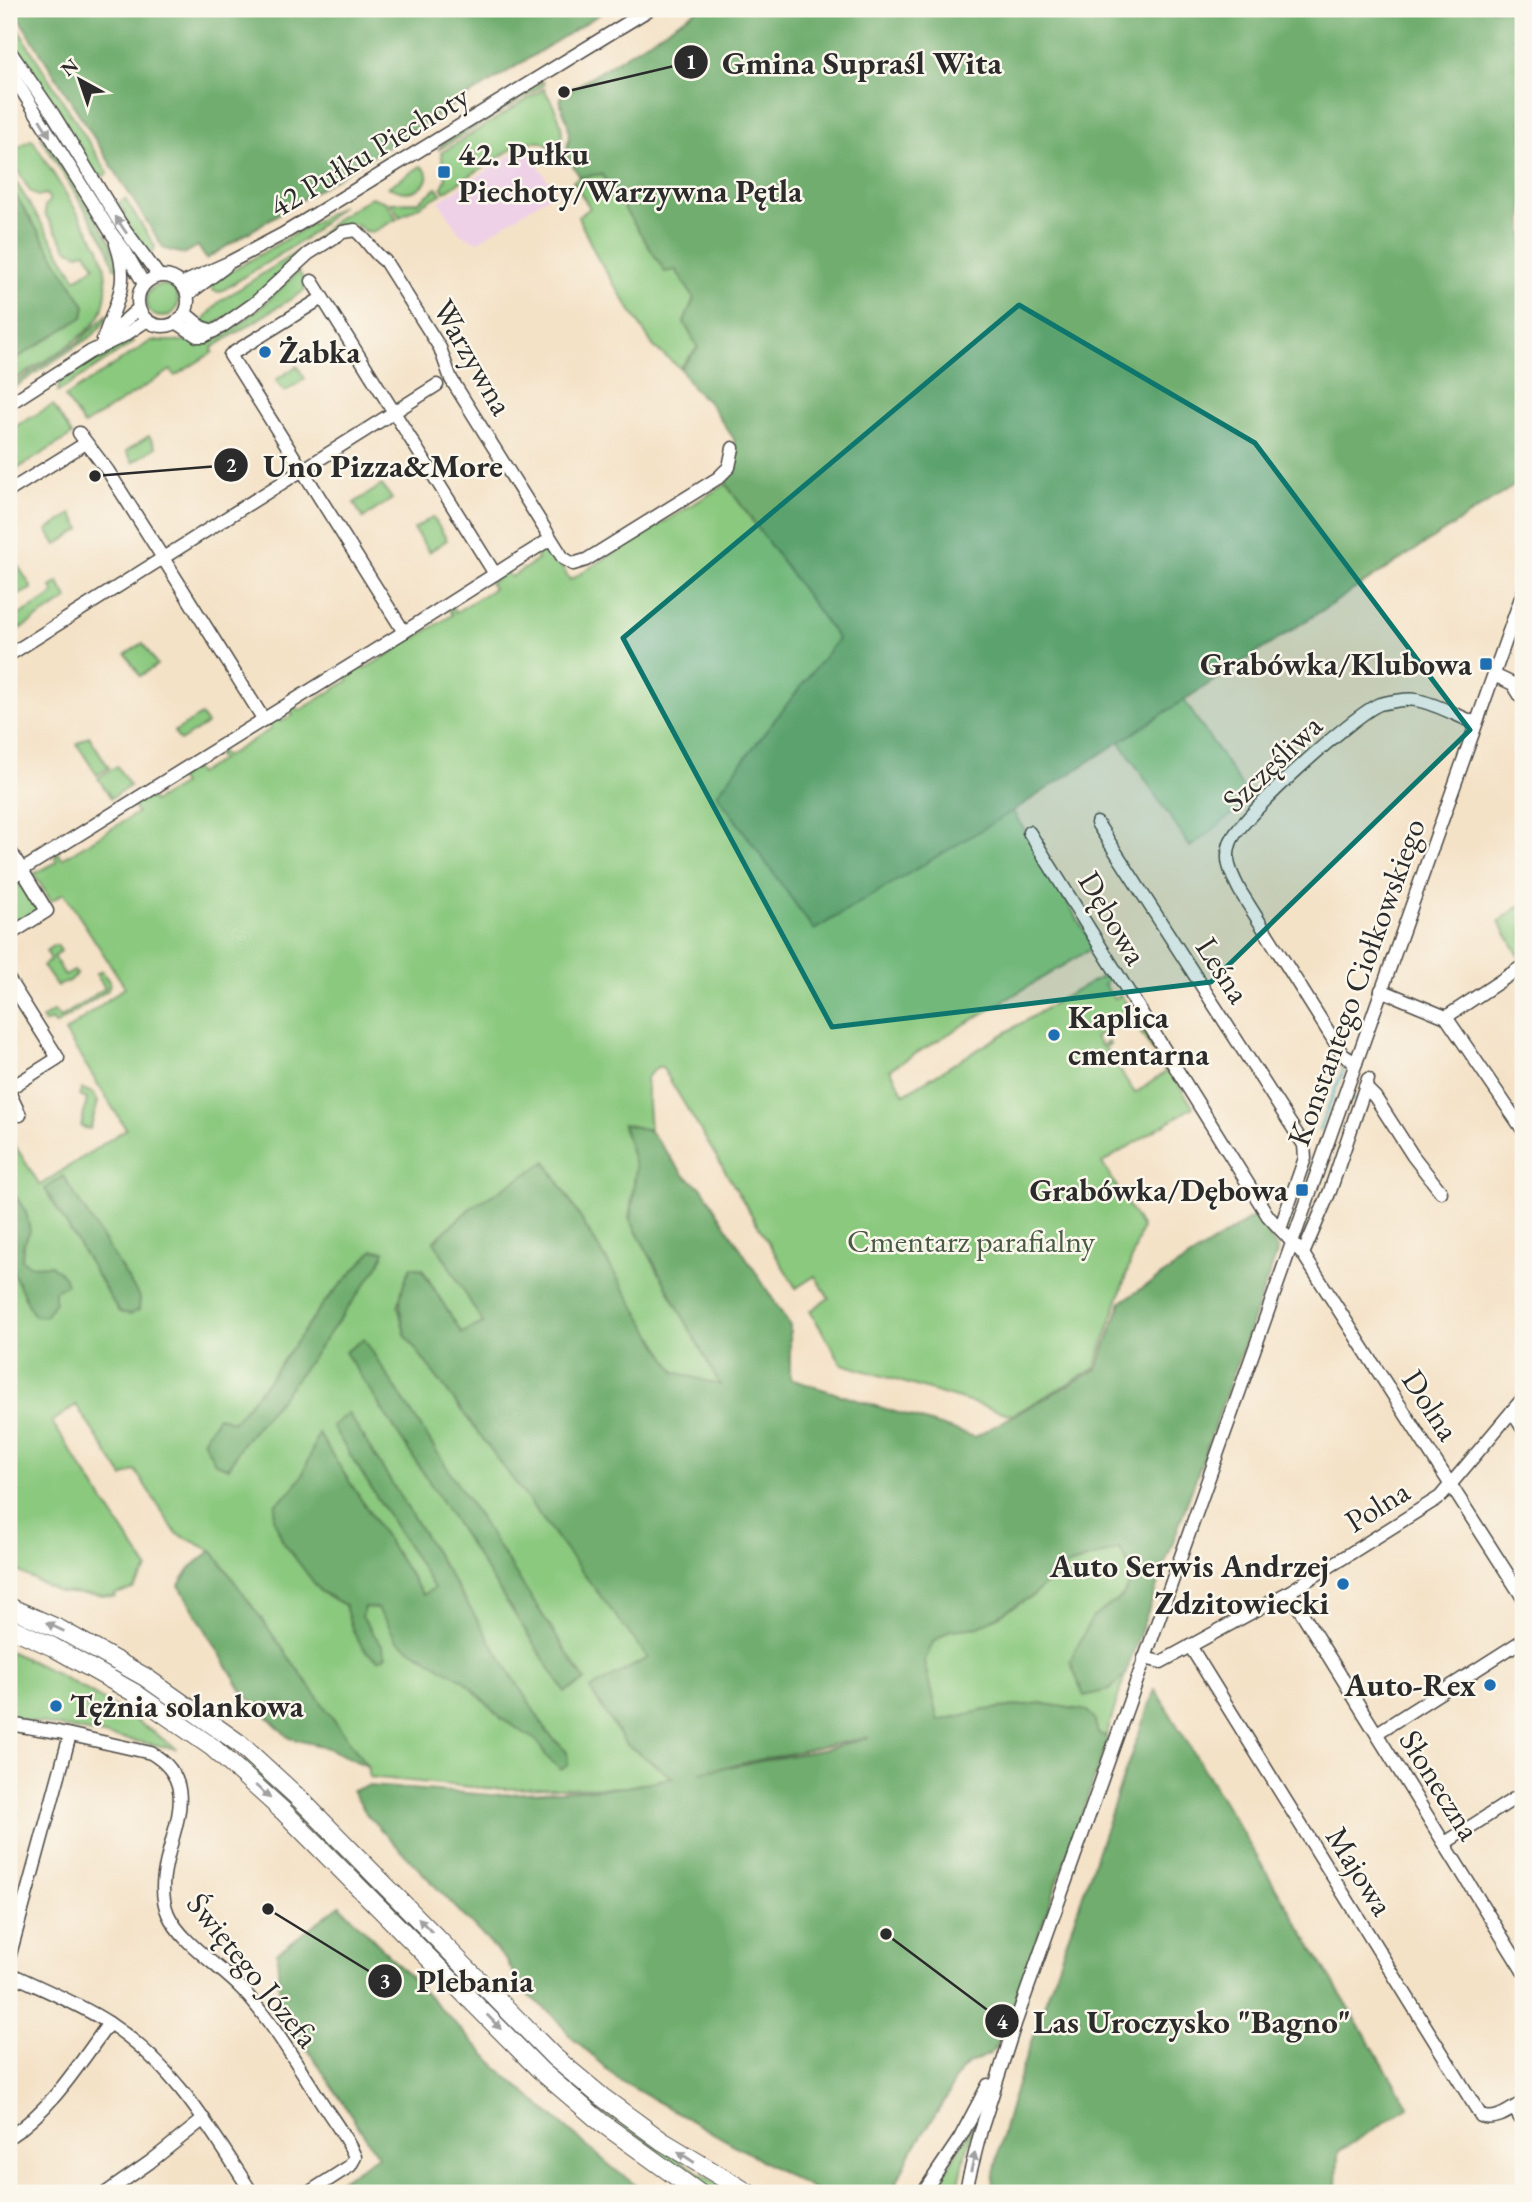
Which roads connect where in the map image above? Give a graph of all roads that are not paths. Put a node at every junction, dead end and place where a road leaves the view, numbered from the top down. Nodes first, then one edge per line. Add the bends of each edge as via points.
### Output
1 (650, 9) edge
2 (9, 50) edge
3 (9, 70) edge
4 (112, 234) junction
5 (159, 276) junction
6 (312, 281) dead end
7 (144, 284) junction
8 (184, 289) junction
9 (322, 298) junction
10 (138, 309) junction
11 (180, 318) junction
12 (146, 321) junction
13 (103, 340) junction
14 (90, 352) junction
15 (437, 385) dead end
16 (9, 404) edge
17 (393, 412) junction
18 (733, 447) dead end
19 (302, 471) junction
20 (9, 491) edge
21 (544, 543) dead end
22 (163, 558) junction
23 (495, 574) junction
24 (1523, 592) edge
25 (404, 632) junction
26 (9, 655) edge
27 (1494, 675) junction
28 (1523, 700) edge
29 (264, 720) junction
30 (1476, 723) junction
31 (1097, 823) dead end
32 (1029, 832) dead end
33 (9, 849) edge
34 (22, 870) junction
35 (9, 878) edge
36 (9, 935) edge
37 (1523, 966) edge
38 (9, 980) edge
39 (1381, 990) junction
40 (1446, 1017) junction
41 (1356, 1063) junction
42 (9, 1092) edge
43 (20, 1115) dead end
44 (1523, 1130) edge
45 (1441, 1192) dead end
46 (1280, 1229) junction
47 (1292, 1240) junction
48 (1303, 1254) junction
49 (1523, 1398) edge
50 (1512, 1411) junction
51 (1523, 1429) edge
52 (1451, 1485) junction
53 (1289, 1592) junction
54 (1523, 1598) edge
55 (9, 1606) edge
56 (9, 1627) edge
57 (1523, 1640) edge
58 (1190, 1646) junction
59 (1144, 1658) junction
60 (9, 1724) edge
61 (1377, 1733) junction
62 (70, 1735) junction
63 (240, 1744) junction
64 (212, 1747) junction
65 (1523, 1793) edge
66 (1445, 1843) junction
67 (9, 1958) edge
68 (1523, 1971) edge
69 (9, 1973) edge
70 (109, 2023) junction
71 (1015, 2024) junction
72 (1519, 2105) edge
73 (204, 2119) junction
74 (1523, 2123) edge
75 (9, 2137) edge
76 (106, 2193) edge
77 (252, 2193) edge
78 (308, 2193) edge
79 (699, 2193) edge
80 (748, 2193) edge
81 (923, 2193) edge
82 (965, 2193) edge

1 - 8 street, 42 Pułku Piechoty via 348,196
5 -> 2 street
3 -> 4 street
4 - 7 street
4 - 13 street via 120,255 122,286
5 - 7 street
5 - 8 street via 171,277
6 - 9 street
7 - 10 street
8 - 11 street
9 - 17 street
9 - 19 street via 230,355
10 - 12 street
10 - 13 street
11 - 12 street via 161,326
11 - 18 street, Warzywna via 215,331 308,254 343,232 355,230 385,261 440,348 457,388 568,561 579,564 718,478 729,467
12 - 14 street
13 - 14 street
14 - 16 street
15 - 17 street
17 - 19 street
17 - 23 street
19 - 22 street
19 - 25 street
20 - 22 street via 82,438
21 - 23 street
22 - 26 street
22 - 29 street
23 - 25 street
24 - 27 street, Konstantego Ciołkowskiego
25 - 29 street
27 - 28 street via 1513,684
27 - 30 street, Konstantego Ciołkowskiego
29 - 34 street
30 - 39 street, Konstantego Ciołkowskiego
30 - 41 street, Szczęśliwa via 1415,699 1377,705 1313,753 1231,839 1227,855 1240,891 1343,1055
31 - 46 street, Leśna via 1304,1145 1305,1158
32 - 46 street, Dębowa
33 - 34 street
34 - 35 street
34 - 36 street via 47,911
37 - 40 street
38 - 42 street via 58,1058
39 - 40 street
39 - 41 street, Konstantego Ciołkowskiego
40 - 44 street
41 - 47 street, Konstantego Ciołkowskiego
42 - 43 street
45 - 48 street via 1366,1083 1330,1191
46 - 47 street, Dębowa
47 - 48 street, Dolna
47 - 59 street, Konstantego Ciołkowskiego
48 - 52 street, Dolna
49 - 50 street, Polna
50 - 51 street
50 - 52 street, Polna
52 - 53 street, Polna via 1440,1497
52 - 54 street, Dolna
53 - 58 street, Polna
53 - 61 street, Słoneczna
63 -> 55 highway via 134,1671
56 - 64 highway via 124,1686
57 - 61 street
58 - 59 street, Polna via 1161,1662
58 - 72 street, Majowa via 1480,2116 1489,2119
59 - 71 street, Konstantego Ciołkowskiego
60 - 62 street
61 - 66 street, Słoneczna
62 - 67 street
62 - 78 street, Świętego Józefa via 151,1753 177,1777 180,1802 162,1891 169,1916 184,1937 222,1969 259,2010 355,2157 350,2166
63 - 64 highway via 242,1752 236,1756
80 -> 63 highway via 662,2141 554,2057
64 -> 79 highway via 283,1811 541,2071 622,2138
65 - 66 street
66 - 68 street, Słoneczna
69 - 70 street
70 - 73 street via 152,2057
70 - 75 street via 52,2098
71 - 81 street, Konstantego Ciołkowskiego via 982,2099
82 -> 71 street, Konstantego Ciołkowskiego
72 - 74 street
73 - 76 street
73 - 77 street

